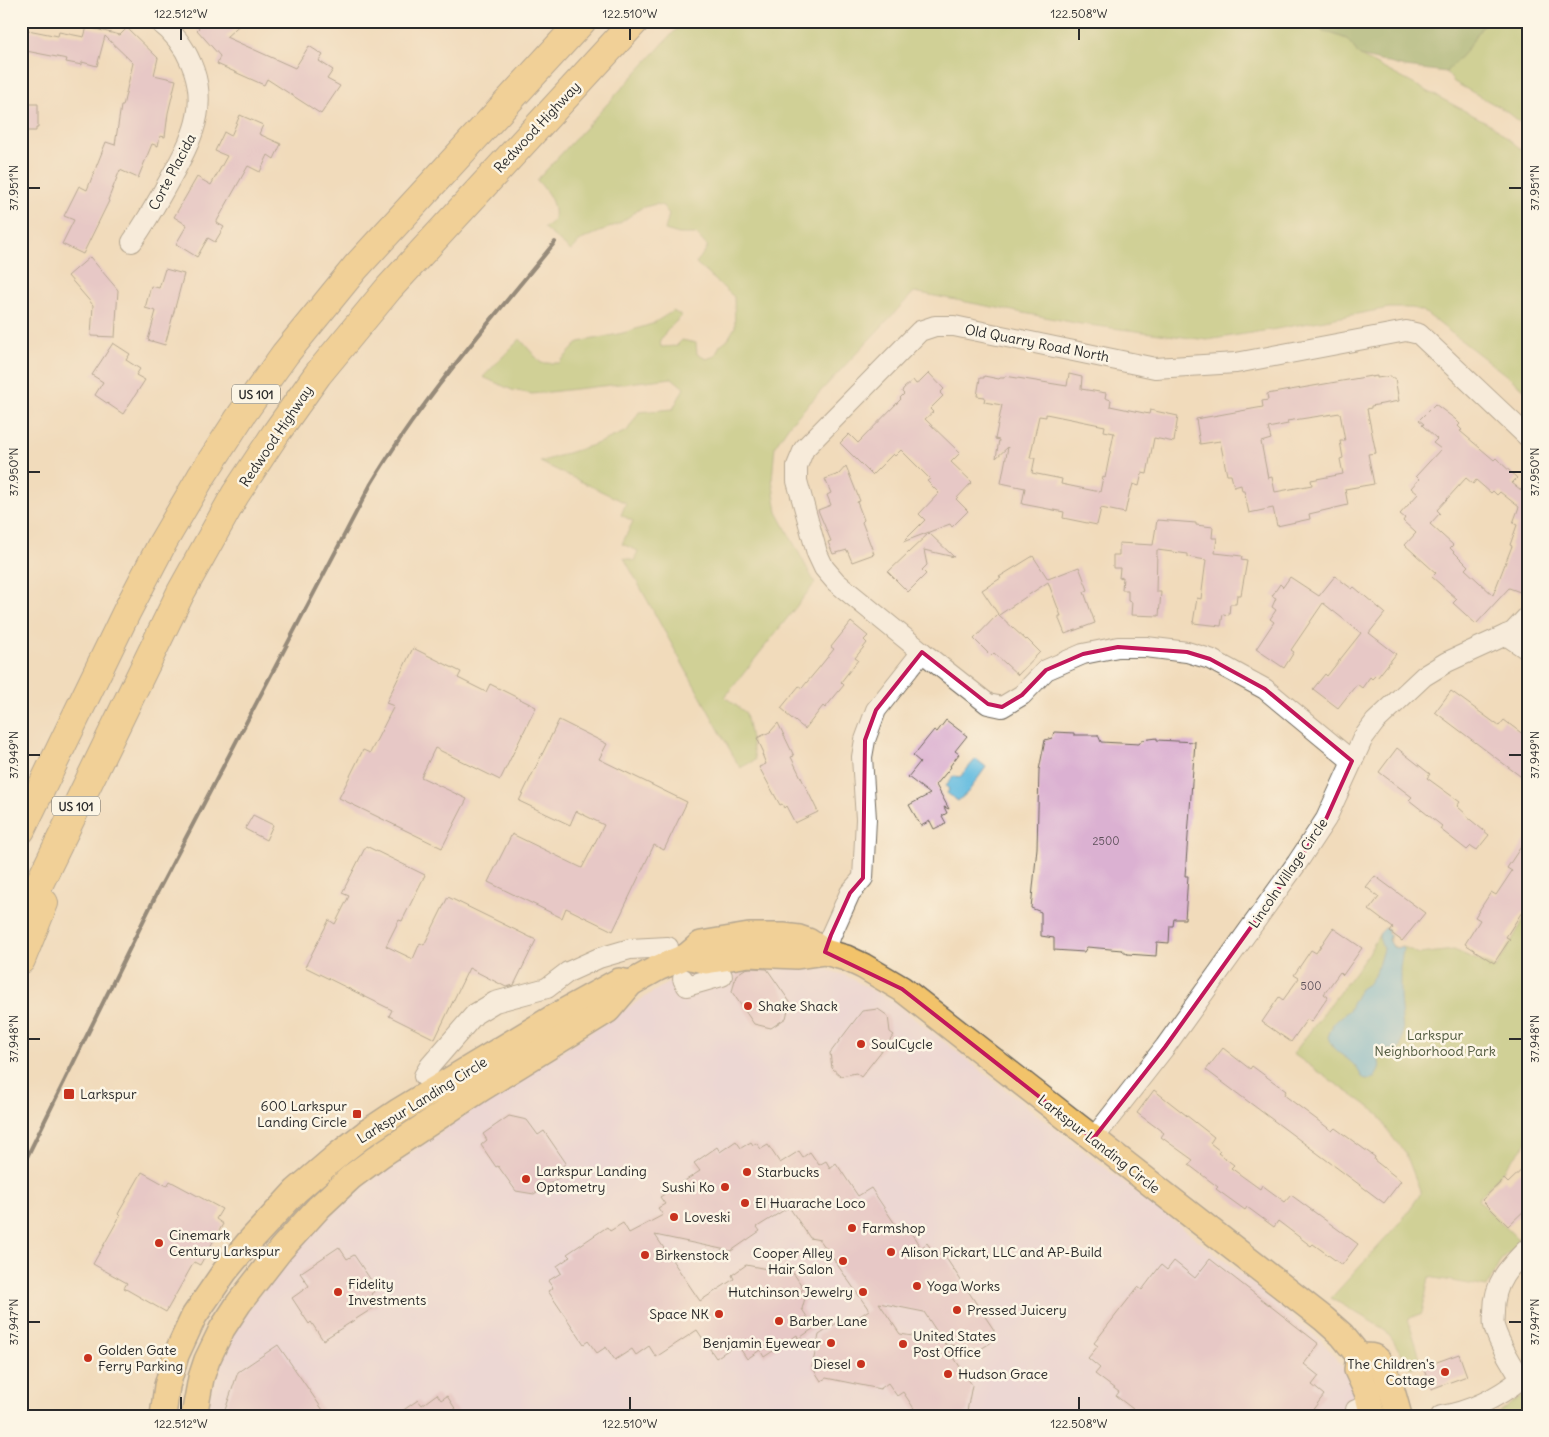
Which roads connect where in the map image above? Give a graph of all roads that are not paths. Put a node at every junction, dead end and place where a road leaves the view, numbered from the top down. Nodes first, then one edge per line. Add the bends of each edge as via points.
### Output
1 (158, 21) edge
2 (582, 21) edge
3 (635, 21) edge
4 (132, 242) dead end
5 (1528, 437) edge
6 (1528, 616) edge
7 (1506, 635) junction
8 (1528, 650) edge
9 (922, 652) junction
10 (132, 691) junction
11 (1352, 761) junction
12 (21, 830) edge
13 (21, 921) edge
14 (825, 952) junction
15 (21, 960) edge
16 (679, 961) junction
17 (722, 976) dead end
18 (631, 983) junction
19 (424, 1076) dead end
20 (1093, 1139) junction
21 (261, 1228) junction
22 (1528, 1248) edge
23 (281, 1249) junction
24 (176, 1356) junction
25 (1359, 1356) junction
26 (1524, 1376) edge
27 (1364, 1413) edge
28 (162, 1416) edge
29 (176, 1416) edge
30 (194, 1416) edge
31 (1399, 1416) edge
32 (1441, 1416) edge

1 - 4 street, Corte Placida via 187,54 197,80 199,107 187,150
2 - 12 highway, US 101 via 356,266 247,406 163,542
3 - 10 highway, Redwood Highway / US 101 via 388,288 318,374 221,519 176,600
5 - 9 street, Old Quarry Road North via 1419,334 1406,331 1236,364 1155,368 954,326 935,326 920,331 804,449 797,481 816,553 824,568 836,582
6 - 7 street
7 - 8 street
7 - 11 street, Lincoln Village Circle via 1424,676 1375,722
9 - 11 street, Old Quarry Road North via 988,704 1002,707 1022,694 1046,670 1083,654 1118,647 1187,652 1210,659 1265,689
9 - 14 street via 876,710 865,740 862,757 866,819 863,878 850,893
10 - 13 highway, Redwood Highway / US 101
10 - 15 highway
11 - 20 street, Lincoln Village Circle via 1326,819 1298,863 1165,1047
14 - 16 main road, Larkspur Landing Circle via 796,956 749,954 706,961
14 - 20 main road, Larkspur Landing Circle via 863,966 902,989
16 - 17 street via 687,986
16 - 18 main road, Larkspur Landing Circle
16 - 19 street via 630,949 568,972 547,988 495,1002 475,1014
18 - 21 main road, Larkspur Landing Circle via 619,981 580,1002 384,1121 317,1172
18 - 23 main road, Larkspur Landing Circle via 608,1010 482,1088 367,1165 324,1202
20 - 25 main road, Larkspur Landing Circle via 1324,1319
21 - 23 main road
21 - 24 main road, Larkspur Landing Circle via 204,1300
22 - 26 street via 1510,1265 1494,1298 1494,1326
23 - 30 main road, Larkspur Landing Circle via 239,1303 215,1343 201,1378
24 - 28 main road, Larkspur Landing Circle
24 - 29 main road via 185,1360 186,1368
25 - 27 main road via 1357,1370 1367,1392
25 - 31 main road, Larkspur Landing Circle via 1378,1360 1389,1382
26 - 32 street via 1485,1403

